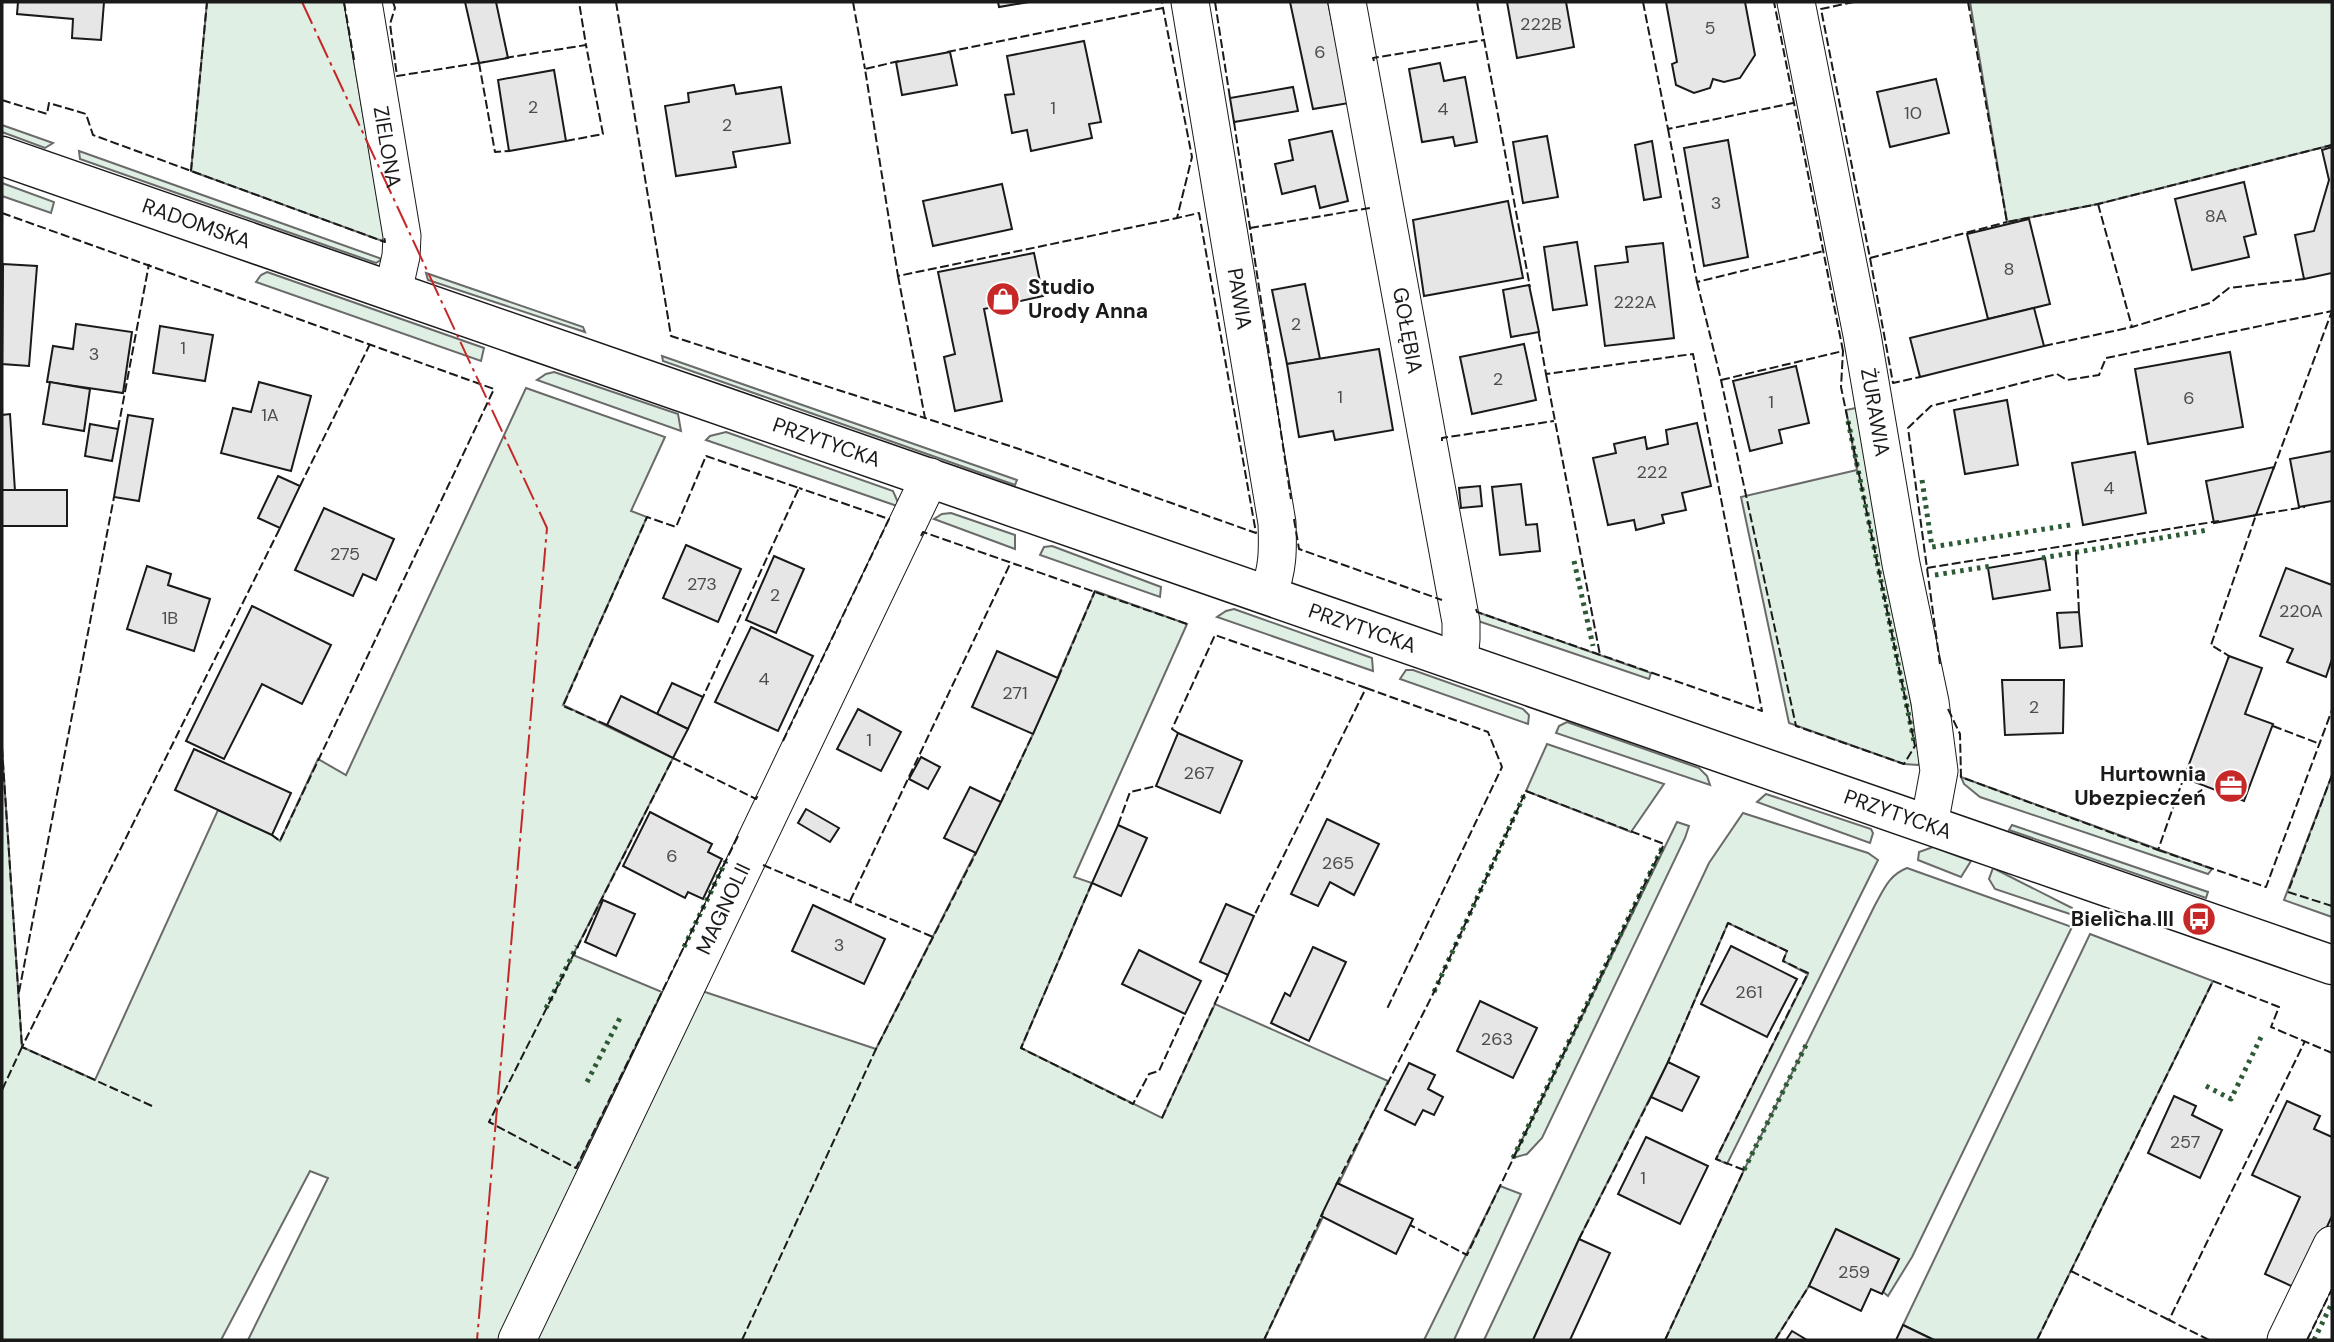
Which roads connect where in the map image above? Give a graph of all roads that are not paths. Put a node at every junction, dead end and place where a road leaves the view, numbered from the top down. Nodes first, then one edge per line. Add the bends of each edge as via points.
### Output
1 (363, 2) edge
2 (1191, 2) edge
3 (1347, 2) edge
4 (1796, 2) edge
5 (2, 156) edge
6 (393, 292) junction
7 (930, 477) junction
8 (1268, 595) junction
9 (1459, 661) junction
10 (1929, 825) junction
11 (2332, 965) edge
12 (2332, 1245) edge
13 (517, 1340) edge
14 (2286, 1340) edge

1 - 6 street, ZIELONA via 402,236
2 - 8 street, PAWIA via 1277,523 1278,559
3 - 9 street, GOŁĘBIA via 1461,622
4 - 10 street, ŻURAWIA via 1930,702 1939,771
5 - 6 main road, RADOMSKA
6 - 7 main road, PRZYTYCKA
7 - 8 main road, PRZYTYCKA
7 - 13 street, MAGNOLII
8 - 9 main road, PRZYTYCKA
9 - 10 main road, PRZYTYCKA
10 - 11 main road, PRZYTYCKA
12 - 14 street

